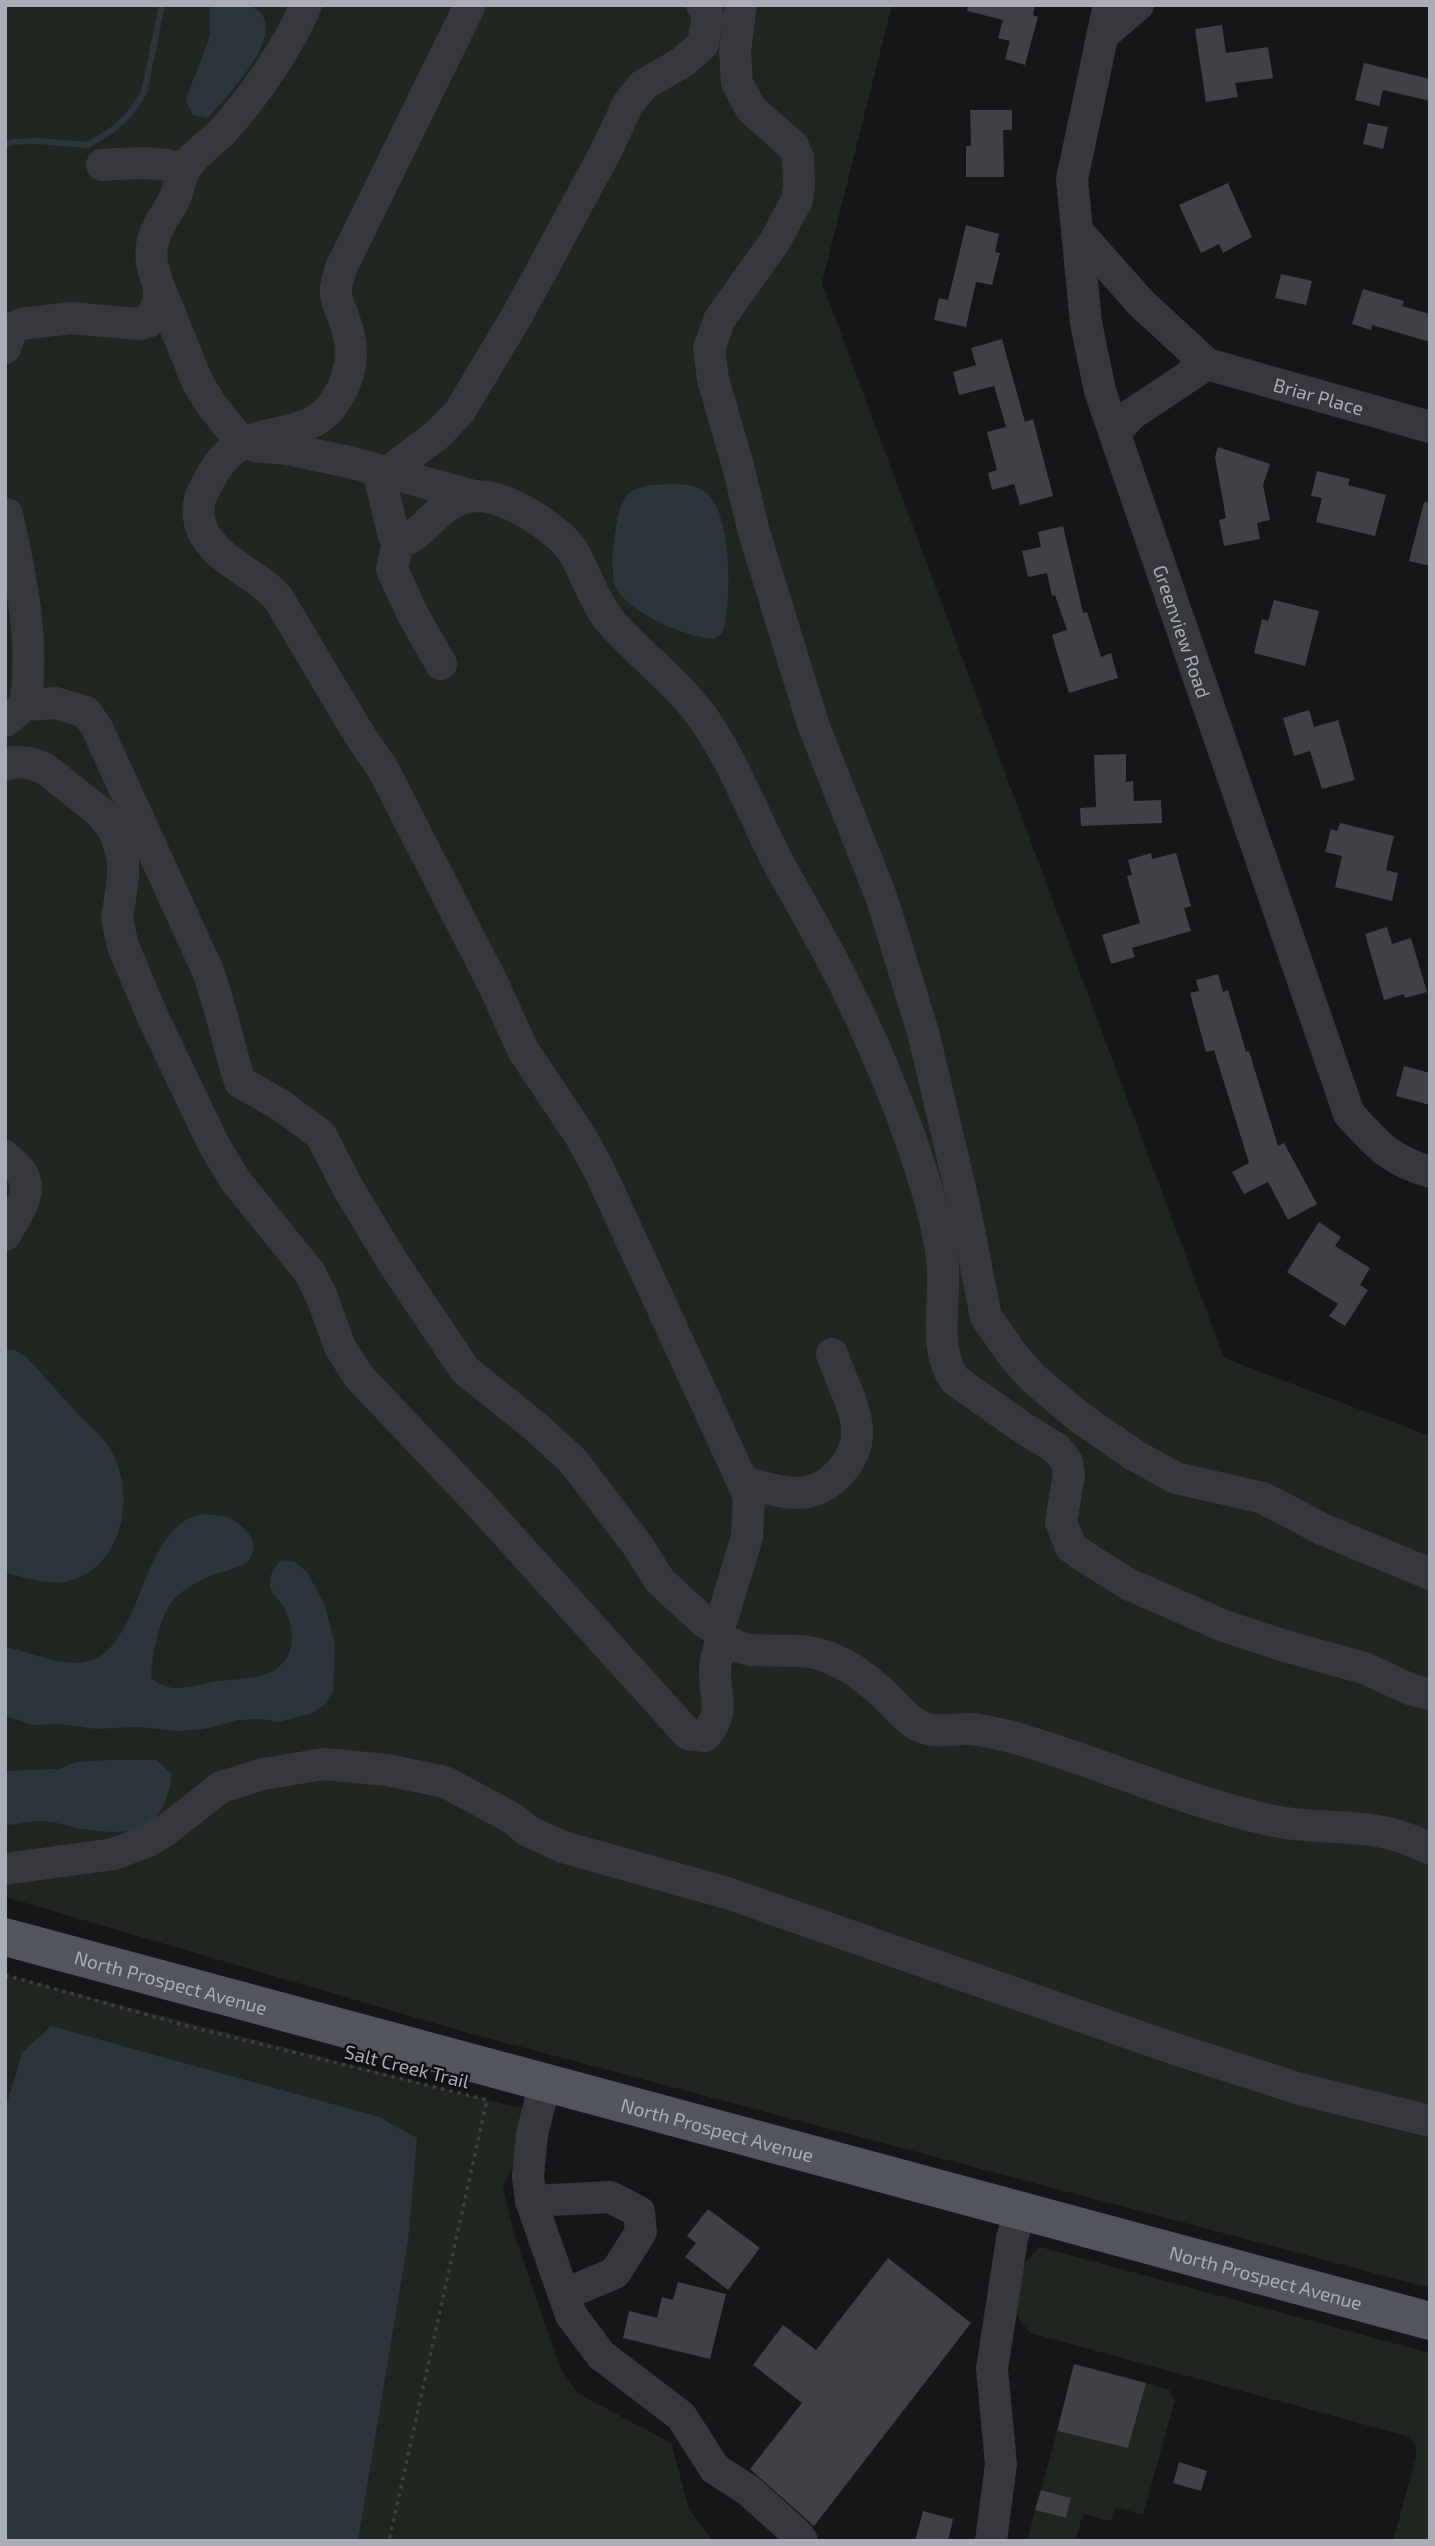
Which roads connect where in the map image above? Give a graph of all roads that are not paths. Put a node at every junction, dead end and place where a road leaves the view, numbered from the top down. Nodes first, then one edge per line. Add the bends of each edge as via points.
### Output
1 (306, 5) edge
2 (470, 5) edge
3 (702, 5) edge
4 (741, 5) edge
5 (1109, 5) edge
6 (1138, 5) edge
7 (1102, 36) junction
8 (102, 165) dead end
9 (185, 169) junction
10 (1078, 232) junction
11 (160, 289) junction
12 (5, 348) edge
13 (1207, 364) junction
14 (1430, 427) edge
15 (1115, 432) junction
16 (247, 442) junction
17 (387, 473) junction
18 (474, 496) junction
19 (6, 515) edge
20 (398, 542) junction
21 (441, 664) dead end
22 (15, 713) edge
23 (5, 765) edge
24 (5, 1156) edge
25 (1430, 1172) edge
26 (5, 1235) edge
27 (943, 1281) junction
28 (986, 1317) junction
29 (832, 1354) dead end
30 (743, 1482) junction
31 (1430, 1574) edge
32 (718, 1632) junction
33 (1430, 1694) edge
34 (1430, 1849) edge
35 (5, 1869) edge
36 (5, 1937) edge
37 (545, 2082) junction
38 (1430, 2121) edge
39 (531, 2201) junction
40 (1020, 2211) junction
41 (565, 2294) junction
42 (1430, 2321) edge
43 (802, 2541) edge
44 (991, 2541) edge

1 - 9 street via 270,71 224,130
2 - 16 street via 341,268 336,293 352,350 342,390 315,422
3 - 17 street via 708,16 703,44 683,62 643,85 628,104 519,314 460,411
4 - 28 street via 735,52 737,83 751,109 793,146 799,185 797,200 775,241 719,320 709,349 713,379 813,724 882,899 923,1032
5 - 7 street, Greenview Road
6 - 7 street
7 - 10 street, Greenview Road via 1072,179
8 - 9 street via 149,163
9 - 11 street via 152,241 150,255
10 - 13 street, Briar Place via 1141,303
10 - 15 street, Greenview Road via 1086,323 1100,391
11 - 12 street via 148,321 71,318 21,324 12,329
11 - 16 street via 197,382 224,422
13 - 14 street, Briar Place
13 - 15 street via 1132,414
15 - 25 street, Greenview Road via 1349,1114 1385,1152
16 - 17 street
16 - 30 street via 229,452 211,475 200,497 201,527 208,541 234,565 266,584 278,598 389,780 523,1050 590,1152
17 - 18 street
17 - 20 street via 381,483
18 - 20 street via 454,502
18 - 27 street via 511,505 562,539 610,620 672,680 711,731 875,1048 928,1193 941,1247
19 - 22 street via 27,625 29,681
20 - 21 street via 392,569
22 - 32 street via 56,703 86,712 207,969 240,1082 321,1135 392,1261 465,1370 573,1461 639,1546 660,1581
23 - 32 street via 29,762 44,768 101,813 116,832 123,858 117,919 123,946 151,1013 214,1145 235,1180 310,1273 340,1347 359,1377 688,1734 705,1736 716,1715
24 - 26 street via 27,1184
27 - 28 street
27 - 33 street via 943,1353 950,1373 1057,1449 1067,1462 1061,1522 1070,1547 1128,1584 1224,1626 1364,1668
28 - 31 street via 1033,1378 1134,1455 1176,1478 1263,1499
29 - 30 street via 858,1430 846,1466 826,1487 814,1491 781,1492
30 - 32 street via 749,1496 747,1536
32 - 34 street via 739,1648 830,1657 879,1689 916,1725 928,1729 970,1729 1009,1736 1221,1808 1272,1821 1393,1833
35 - 38 street via 114,1854 166,1830 221,1787 263,1774 324,1764 411,1775 445,1782 563,1847 727,1893 1300,2089
36 - 37 main road, North Prospect Avenue
37 - 39 street via 528,2154
37 - 40 main road, North Prospect Avenue
39 - 41 street
39 - 41 street via 610,2197 639,2212 641,2232 615,2273
40 - 42 main road, North Prospect Avenue
40 - 44 street via 992,2369 1001,2465
41 - 43 street via 571,2315 601,2355 681,2416 715,2469 748,2490

